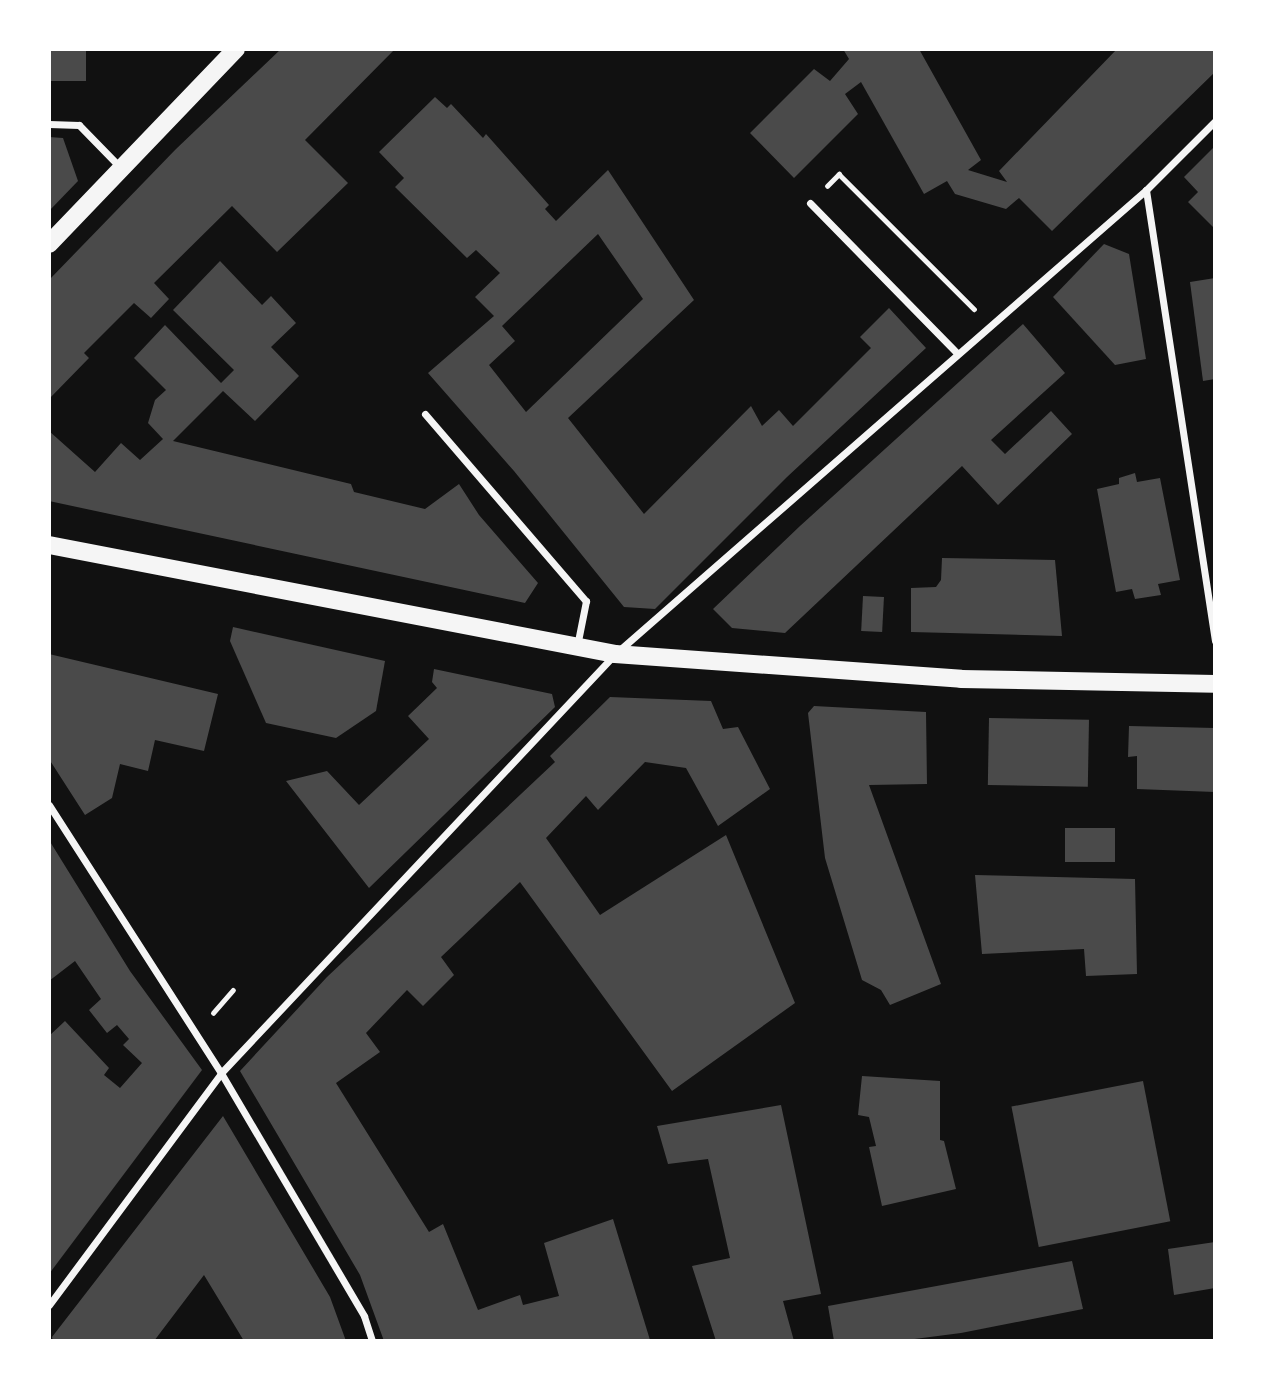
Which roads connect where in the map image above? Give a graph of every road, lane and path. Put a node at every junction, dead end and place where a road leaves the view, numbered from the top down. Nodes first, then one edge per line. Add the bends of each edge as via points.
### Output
1 (236, 49) edge
2 (1215, 121) edge
3 (49, 124) edge
4 (121, 168) junction
5 (1146, 190) junction
6 (810, 202) joint
7 (49, 244) edge
8 (990, 324) junction
9 (957, 353) junction
10 (425, 414) dead end
11 (49, 545) edge
12 (1215, 641) edge
13 (577, 647) junction
14 (615, 654) junction
15 (1215, 684) edge
16 (49, 805) edge
17 (233, 990) dead end
18 (210, 1016) dead end
19 (222, 1073) junction
20 (49, 1305) edge
21 (372, 1341) edge

1 - 4 main road
2 - 5 street
3 - 4 street via 79,125
4 - 7 main road
5 - 8 street
5 - 12 street
6 - 8 path via 839,174
6 - 9 street
8 - 9 street
9 - 14 street
10 - 13 street via 586,601
11 - 13 main road
13 - 14 main road
14 - 15 main road via 961,679
14 - 19 street
16 - 19 street
17 - 18 path
19 - 20 street
19 - 21 street via 364,1315

